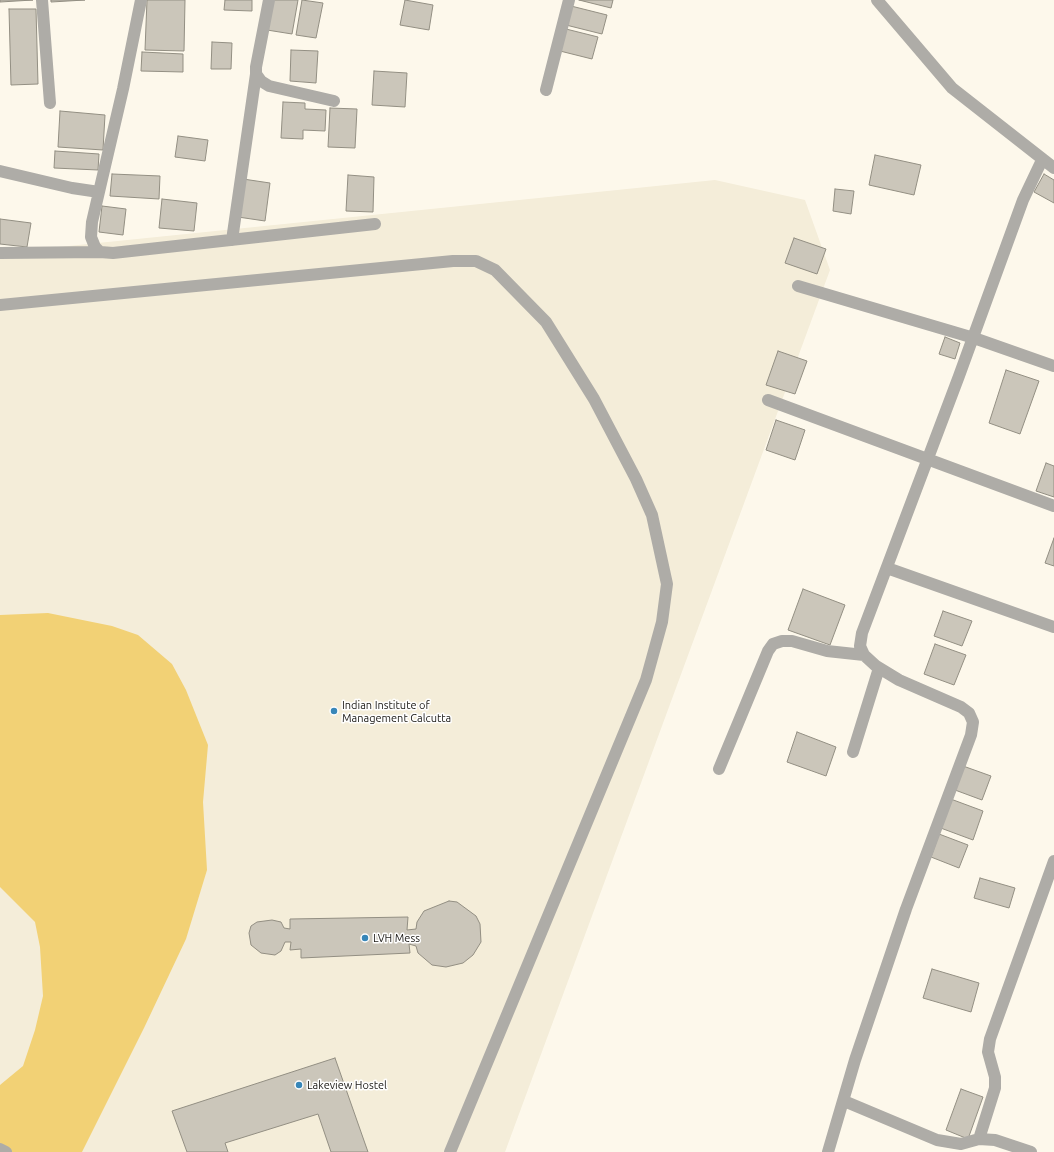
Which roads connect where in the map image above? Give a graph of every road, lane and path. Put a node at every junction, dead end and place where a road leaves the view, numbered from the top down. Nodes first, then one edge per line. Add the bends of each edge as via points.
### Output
1 (42, 0) edge
2 (141, 0) edge
3 (269, 0) edge
4 (569, 0) edge
5 (877, 0) edge
6 (256, 74) junction
7 (546, 90) dead end
8 (334, 101) dead end
9 (50, 103) dead end
10 (1042, 160) junction
11 (1054, 168) edge
12 (0, 171) edge
13 (99, 192) junction
14 (375, 224) dead end
15 (232, 240) junction
16 (100, 252) junction
17 (0, 253) edge
18 (798, 286) dead end
19 (0, 305) edge
20 (974, 338) junction
21 (1054, 366) edge
22 (768, 400) dead end
23 (927, 459) junction
24 (1054, 506) edge
25 (887, 568) junction
26 (1054, 627) edge
27 (864, 655) junction
28 (879, 668) junction
29 (852, 752) dead end
30 (719, 769) dead end
31 (1054, 861) edge
32 (844, 1100) junction
33 (979, 1139) junction
34 (0, 1149) edge
35 (6, 1152) edge
36 (450, 1152) edge
37 (828, 1152) edge
38 (1031, 1152) edge

1 - 9 street
2 - 13 street
3 - 6 street
4 - 7 street
5 - 10 street via 952,88
6 - 8 street via 269,86
6 - 15 street
10 - 11 street
10 - 20 street via 1023,200
12 - 13 street
13 - 16 street via 91,237
14 - 15 street
15 - 16 street via 113,253
16 - 17 street
18 - 20 street
19 - 36 street via 476,261 495,270 546,322 594,399 652,515 666,584 662,622 646,680
20 - 21 street
20 - 23 street
22 - 23 street
23 - 24 street
23 - 25 street
25 - 26 street
25 - 27 street via 862,633 860,646
27 - 28 street
27 - 30 street via 832,652 792,641 773,644
28 - 29 street
28 - 32 street via 899,680 961,707 969,713 973,722 971,735 906,909
31 - 33 street via 990,1040 988,1052 995,1077 995,1088
32 - 33 street via 937,1140 961,1144
32 - 37 street
33 - 38 street via 995,1140
34 - 35 street

